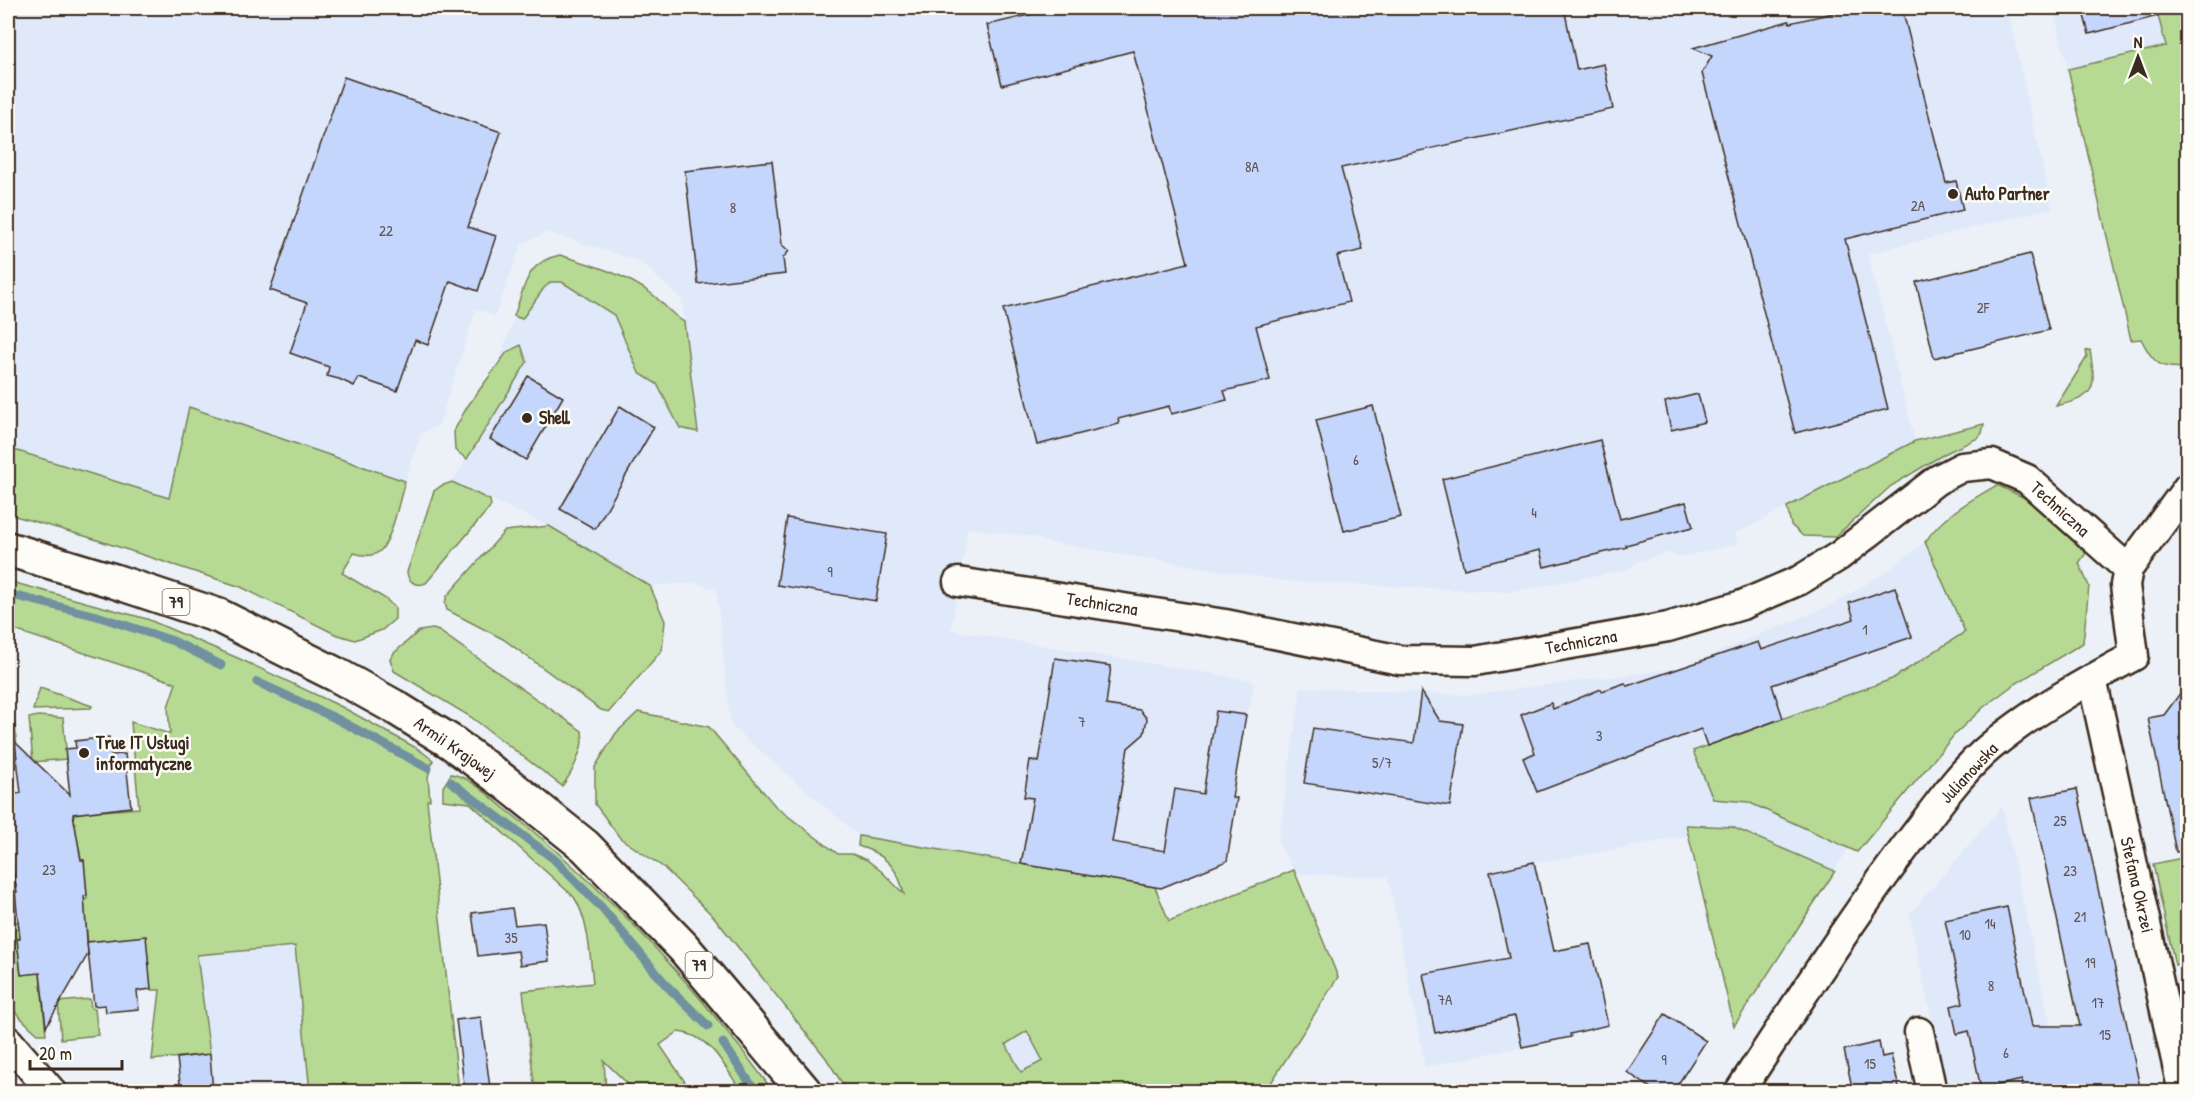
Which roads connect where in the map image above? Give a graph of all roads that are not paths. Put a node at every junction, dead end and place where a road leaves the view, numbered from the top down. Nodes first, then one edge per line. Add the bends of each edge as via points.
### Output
1 (2187, 487) edge
2 (8, 549) edge
3 (2128, 569) junction
4 (958, 582) dead end
5 (2092, 679) junction
6 (1919, 1032) dead end
7 (8, 1041) edge
8 (52, 1092) edge
9 (805, 1092) edge
10 (1739, 1092) edge
11 (1932, 1092) edge
12 (2183, 1092) edge

1 - 3 street
2 - 9 main road, Armii Krajowej / 79 via 219,616 337,675 451,742 585,846 683,947
3 - 4 street, Techniczna via 2027,479 1992,464 1962,467 1937,480 1839,555 1800,580 1742,605 1668,627 1475,661 1400,660 1225,624
3 - 5 street, Julianowska via 2125,585 2134,656
5 - 10 street, Julianowska via 2022,723 1955,781 1869,896
5 - 12 street, Stefana Okrzei
6 - 11 street
7 - 8 street

